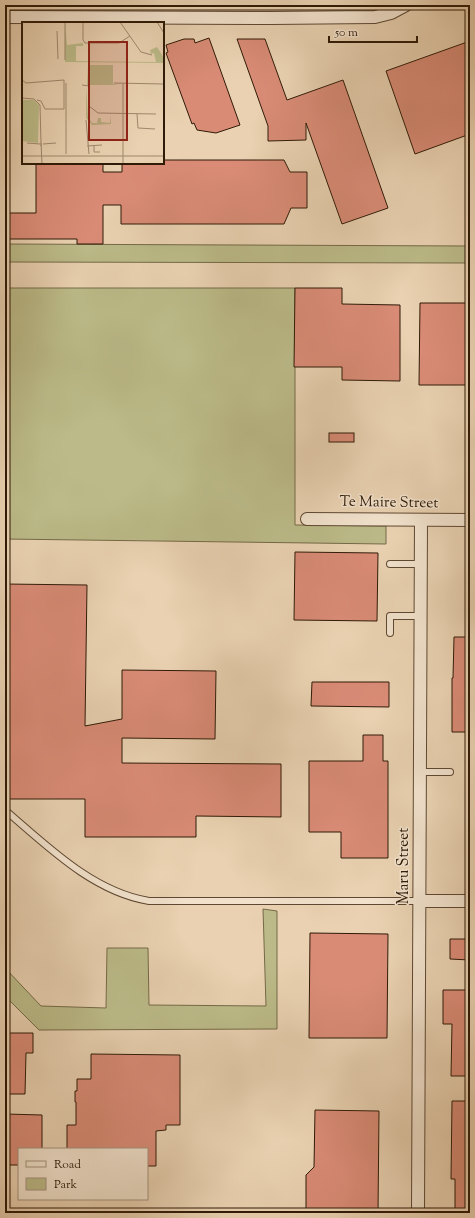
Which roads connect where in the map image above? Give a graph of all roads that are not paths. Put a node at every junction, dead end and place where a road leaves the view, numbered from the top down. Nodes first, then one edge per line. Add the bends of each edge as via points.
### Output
1 (406, 5) edge
2 (5, 17) edge
3 (307, 518) dead end
4 (421, 520) junction
5 (470, 520) edge
6 (390, 564) dead end
7 (421, 564) junction
8 (421, 616) junction
9 (390, 633) dead end
10 (420, 772) junction
11 (450, 772) dead end
12 (5, 810) edge
13 (419, 901) junction
14 (470, 901) edge
15 (418, 1213) edge

1 - 2 street via 391,13 375,17
3 - 4 street, Te Maire Street
4 - 5 street, Te Maire Street
4 - 7 street, Maru Street
6 - 7 lane
7 - 8 street, Maru Street
8 - 9 lane via 390,616
8 - 10 street, Maru Street
10 - 11 lane
10 - 13 street, Maru Street
12 - 13 lane via 50,849 96,882 114,892 136,899
13 - 14 street
13 - 15 street, Maru Street

